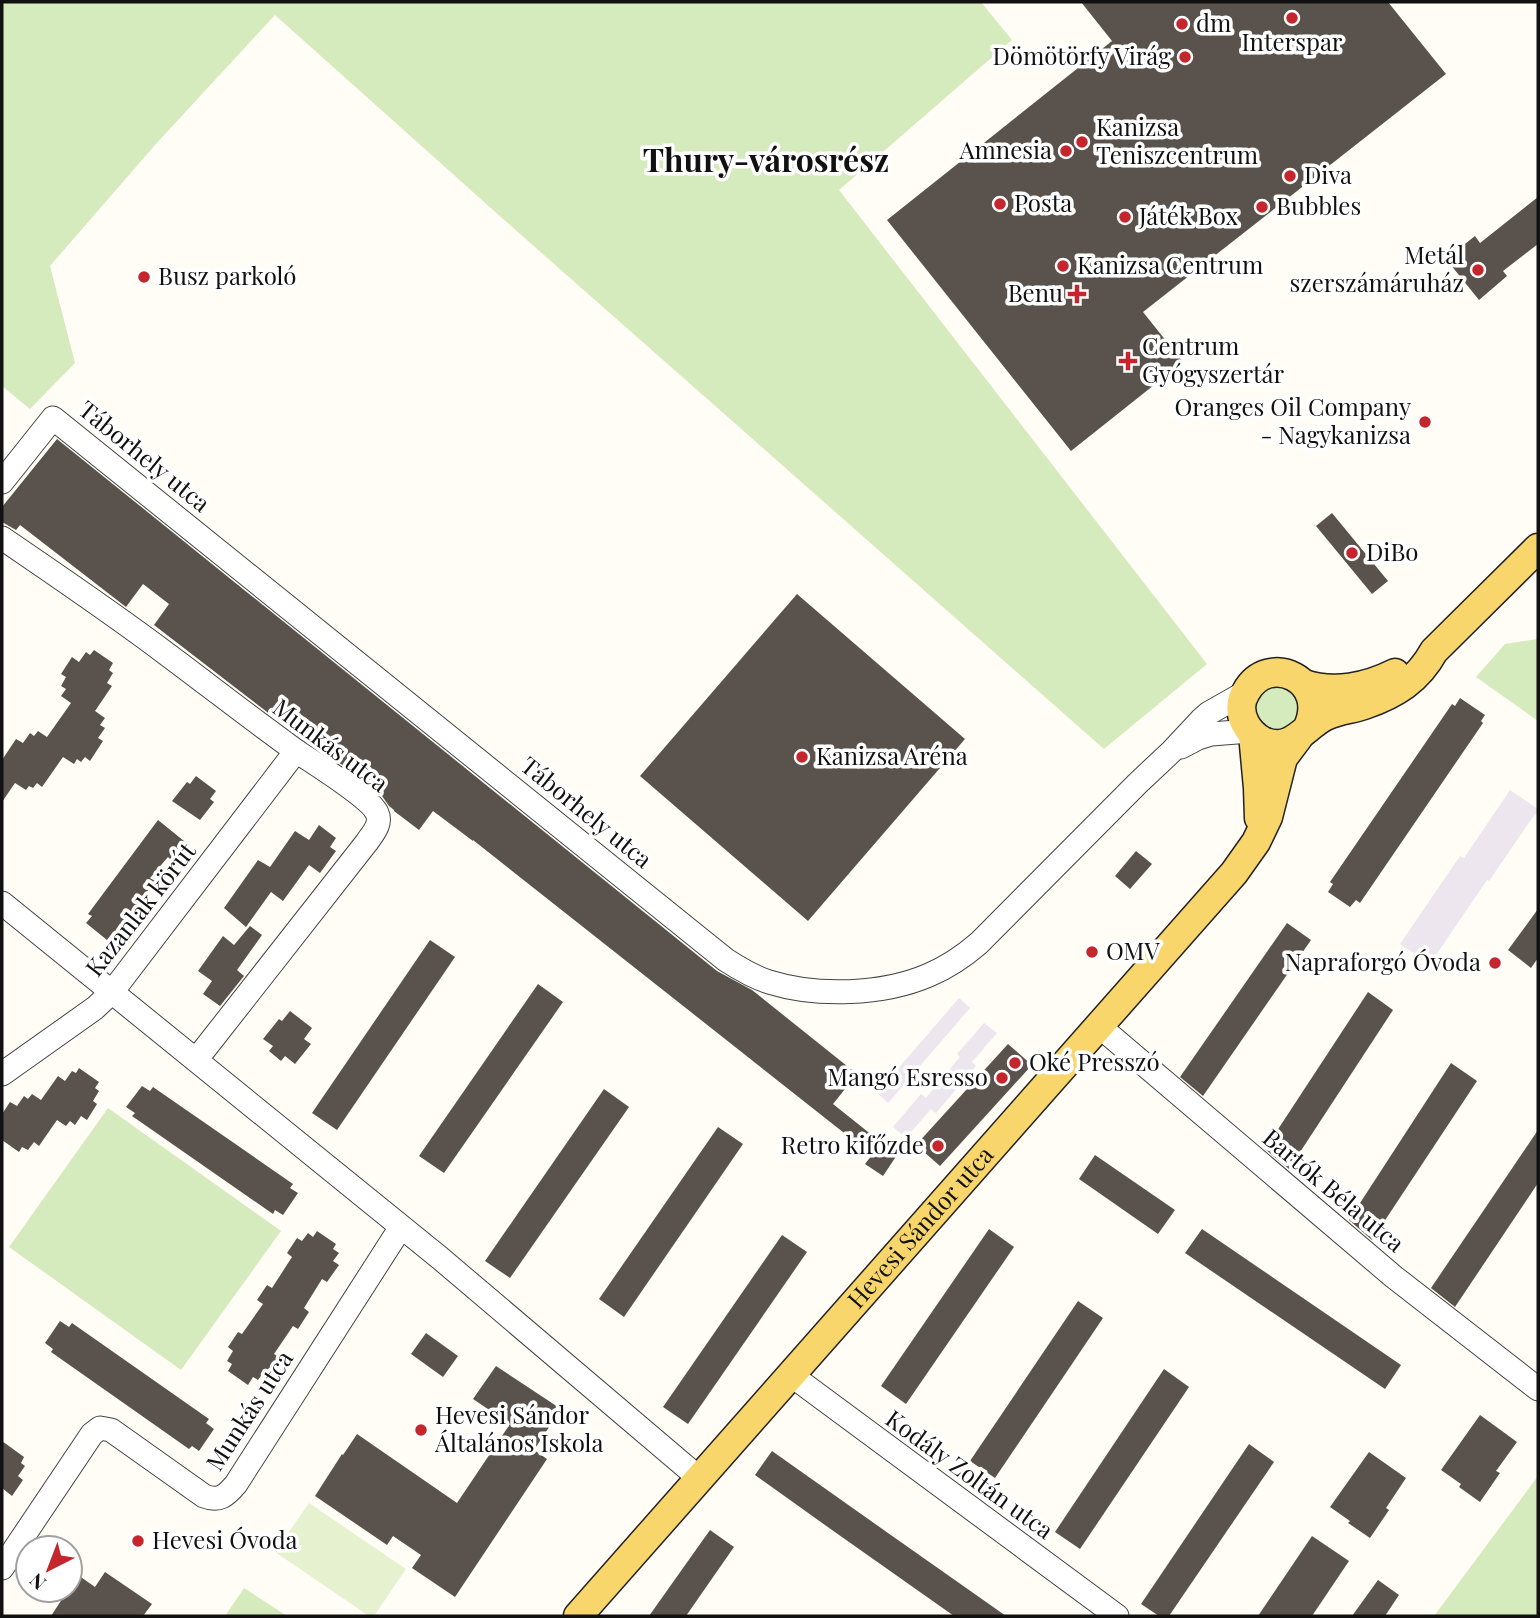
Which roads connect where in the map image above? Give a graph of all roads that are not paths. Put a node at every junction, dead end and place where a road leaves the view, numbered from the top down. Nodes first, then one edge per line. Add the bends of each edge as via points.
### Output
1 (2, 482) edge
2 (2, 538) edge
3 (1538, 548) edge
4 (1434, 651) junction
5 (1304, 684) junction
6 (1246, 692) junction
7 (1251, 732) junction
8 (1302, 734) junction
9 (296, 751) junction
10 (1172, 751) junction
11 (1259, 835) junction
12 (2, 902) edge
13 (112, 992) junction
14 (1099, 1026) junction
15 (196, 1060) junction
16 (2, 1074) edge
17 (401, 1227) junction
18 (791, 1375) junction
19 (1538, 1389) edge
20 (699, 1478) junction
21 (2, 1569) edge
22 (578, 1616) edge
23 (1117, 1616) edge

1 - 10 street, Táborhely utca via 53,418 726,960 746,973 791,988 885,988 931,975 958,960
2 - 9 street, Munkás utca
3 - 4 main road
4 - 5 main road via 1364,685 1324,689
4 - 8 main road via 1425,667 1402,687 1328,715
5 - 6 main road via 1284,673 1272,673 1261,676
5 - 8 main road via 1313,706
6 - 7 main road via 1241,708
6 - 10 street, Táborhely utca via 1209,713
7 - 8 main road via 1260,740 1279,744
7 - 10 street, Táborhely utca via 1211,734
7 - 11 main road
8 - 11 main road, Hevesi Sándor utca via 1283,758 1271,809
9 - 13 street, Kazanlak körút
9 - 15 street, Munkás utca via 372,806 378,825
11 - 14 main road, Hevesi Sándor utca via 1234,873
12 - 13 street
13 - 15 street
13 - 16 street, Kazanlak körút
14 - 18 main road, Hevesi Sándor utca
14 - 19 street, Bartók Béla utca via 1394,1277
15 - 17 street
17 - 20 street
17 - 21 street, Munkás utca via 224,1497 211,1499 197,1492 111,1430 100,1428
18 - 20 main road, Hevesi Sándor utca
18 - 23 street, Kodály Zoltán utca
20 - 22 main road, Hevesi Sándor utca

